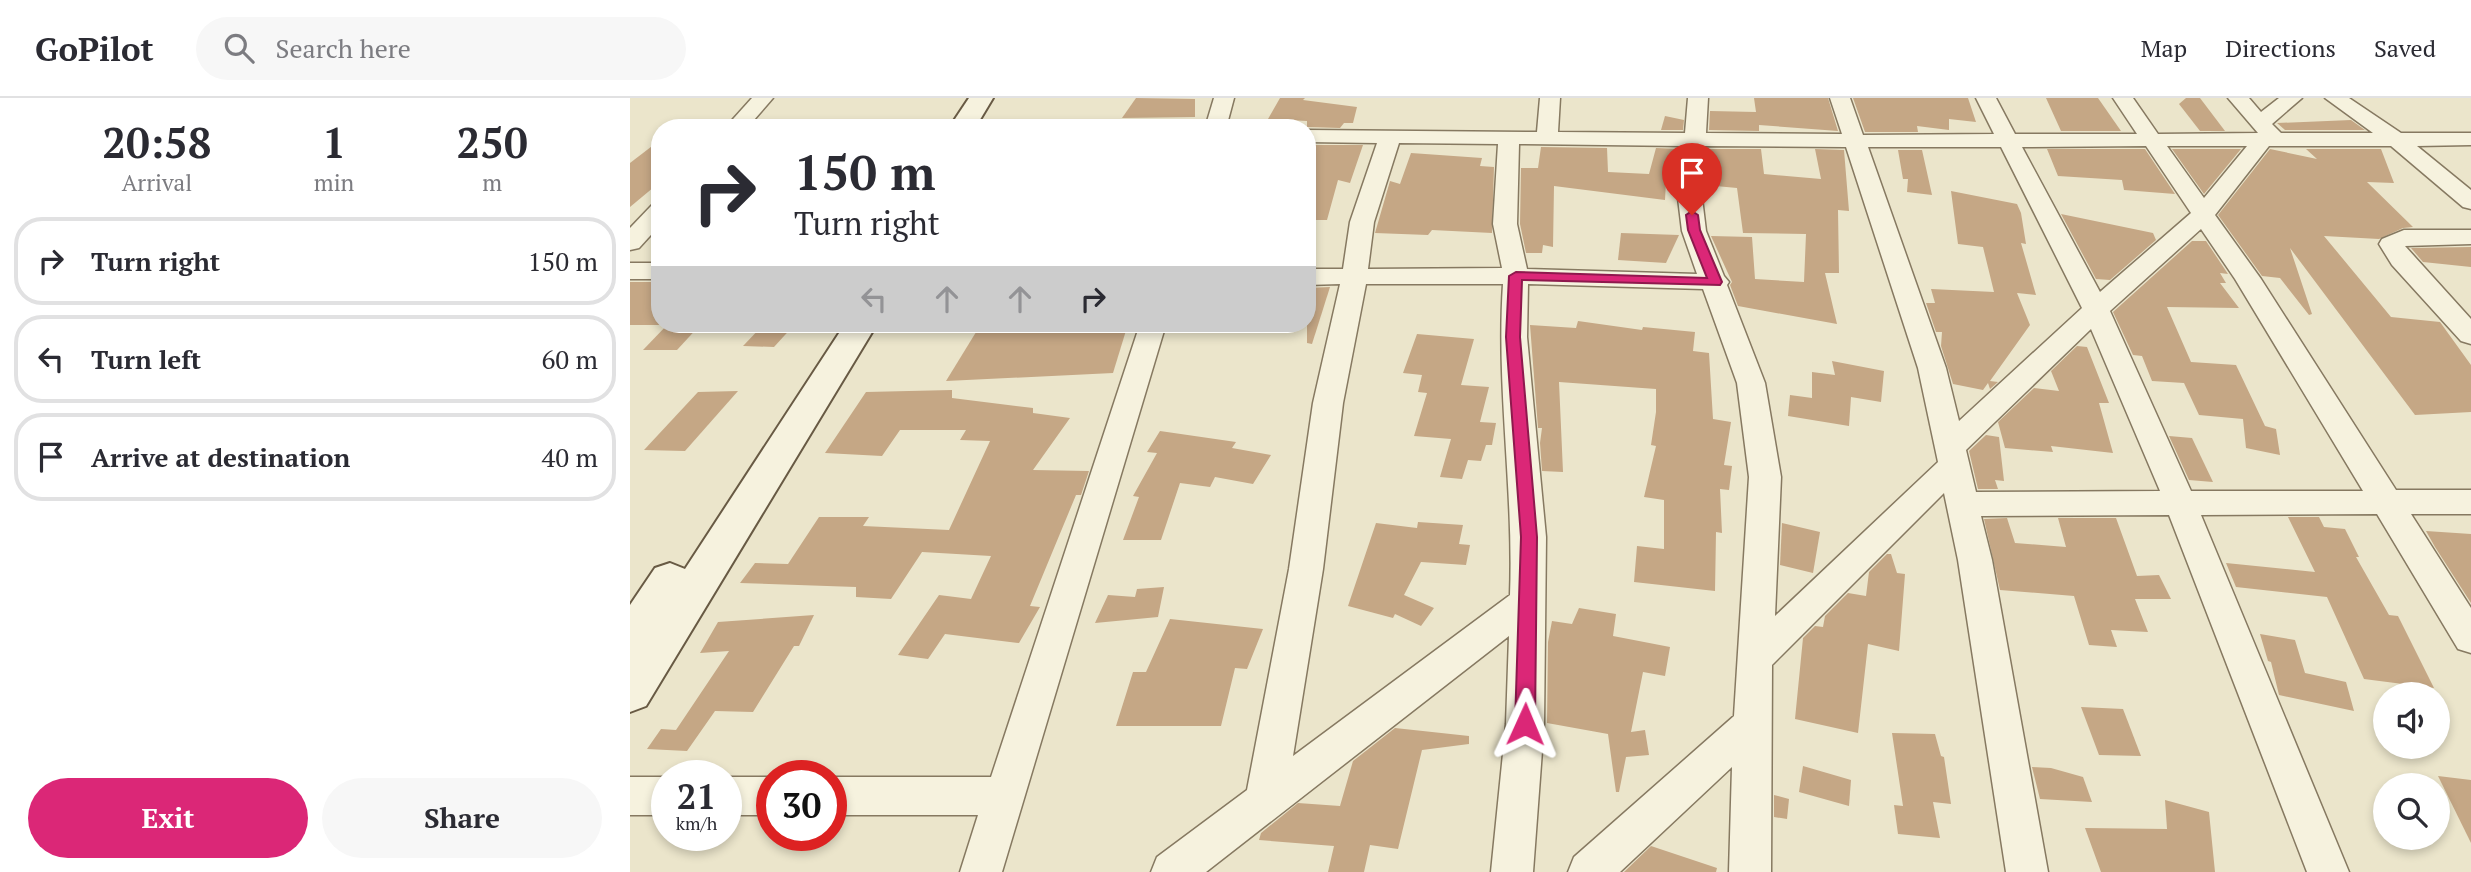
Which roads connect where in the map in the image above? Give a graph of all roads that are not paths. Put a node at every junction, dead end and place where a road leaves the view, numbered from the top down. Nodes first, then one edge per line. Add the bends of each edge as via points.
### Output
1 (763, 98) edge
2 (981, 98) edge
3 (1000, 98) edge
4 (1224, 98) edge
5 (1550, 98) edge
6 (1698, 98) edge
7 (1840, 98) edge
8 (1986, 98) edge
9 (2123, 98) edge
10 (2238, 98) edge
11 (2292, 98) edge
12 (2336, 98) edge
13 (743, 119) edge
14 (968, 119) edge
15 (987, 119) edge
16 (1218, 119) edge
17 (2266, 134) junction
18 (1316, 136) edge
19 (1390, 136) junction
20 (1508, 137) junction
21 (1547, 138) junction
22 (1695, 138) junction
23 (2396, 139) junction
24 (2471, 139) edge
25 (2151, 140) junction
26 (1854, 141) junction
27 (2010, 141) junction
28 (2471, 202) edge
29 (2203, 215) junction
30 (651, 220) edge
31 (2471, 237) edge
32 (630, 243) edge
33 (630, 271) edge
34 (651, 271) edge
35 (1355, 276) junction
36 (1516, 276) junction
37 (1316, 277) edge
38 (1716, 282) junction
39 (2096, 309) junction
40 (832, 333) edge
41 (855, 333) edge
42 (1150, 333) edge
43 (2471, 335) edge
44 (1952, 456) junction
45 (2180, 502) junction
46 (2471, 502) edge
47 (2389, 503) junction
48 (1963, 505) junction
49 (1528, 601) junction
50 (2471, 638) edge
51 (630, 641) edge
52 (1754, 659) junction
53 (630, 692) edge
54 (1753, 723) junction
55 (630, 796) edge
56 (651, 796) edge
57 (847, 796) edge
58 (1004, 796) junction
59 (1265, 802) junction
60 (981, 872) edge
61 (1172, 872) edge
62 (1512, 872) edge
63 (1590, 872) edge
64 (1750, 872) edge
65 (2027, 872) edge
66 (2328, 872) edge

1 - 13 street
2 - 14 main road
3 - 15 main road
4 - 16 street
5 - 21 street
6 - 22 street
7 - 26 street
8 - 27 street
9 - 25 street
10 - 17 street
11 - 17 street
12 - 23 street
17 - 23 street
17 - 25 street
17 - 29 street
18 - 19 street
19 - 20 street
19 - 35 street via 1362,222
20 - 21 street
20 - 36 street via 1505,224
21 - 22 street
22 - 26 street
22 - 38 street via 1690,198 1694,230
23 - 24 street
23 - 28 street
25 - 27 street
25 - 29 street
26 - 27 street
26 - 44 street via 1932,368
27 - 39 street
29 - 39 street
29 - 47 street
30 - 32 street
31 - 43 street via 2404,237 2390,244
33 - 34 street
35 - 36 street
35 - 37 street
35 - 59 street via 1328,403 1306,569
36 - 38 street
36 - 49 street via 1513,337 1529,537
38 - 52 street via 1751,383 1765,477
39 - 44 street
39 - 45 street
40 - 51 main road
41 - 53 main road
42 - 58 street
44 - 48 street
44 - 52 street
45 - 47 street
45 - 48 street
45 - 66 street
46 - 47 street
47 - 50 street
48 - 65 street
49 - 59 street
49 - 62 street via 1525,724
52 - 54 street
54 - 63 street
54 - 64 street
55 - 56 street
57 - 58 street
58 - 60 street
59 - 61 street

